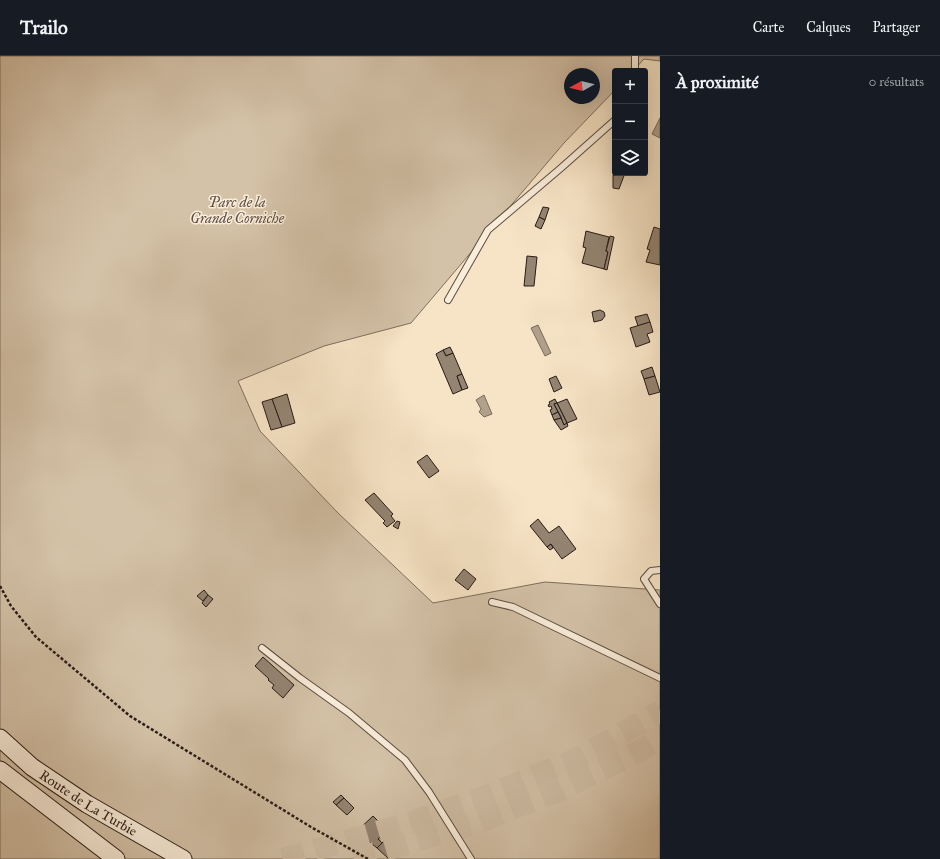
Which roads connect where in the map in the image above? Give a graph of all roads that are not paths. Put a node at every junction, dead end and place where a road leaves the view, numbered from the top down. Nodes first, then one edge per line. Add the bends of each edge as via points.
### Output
1 (635, 56) edge
2 (635, 68) edge
3 (612, 123) edge
4 (448, 300) dead end
5 (660, 570) edge
6 (492, 602) dead end
7 (660, 604) edge
8 (262, 648) dead end
9 (660, 678) edge
10 (0, 738) edge
11 (0, 770) edge
12 (116, 859) edge
13 (183, 859) edge
14 (471, 859) edge

1 - 2 lane
3 - 4 lane via 488,230
5 - 7 lane via 651,571 644,579
6 - 9 lane via 513,607
8 - 14 lane via 349,713 405,760
10 - 13 main road, Route de La Turbie via 32,767 87,804
11 - 12 main road

